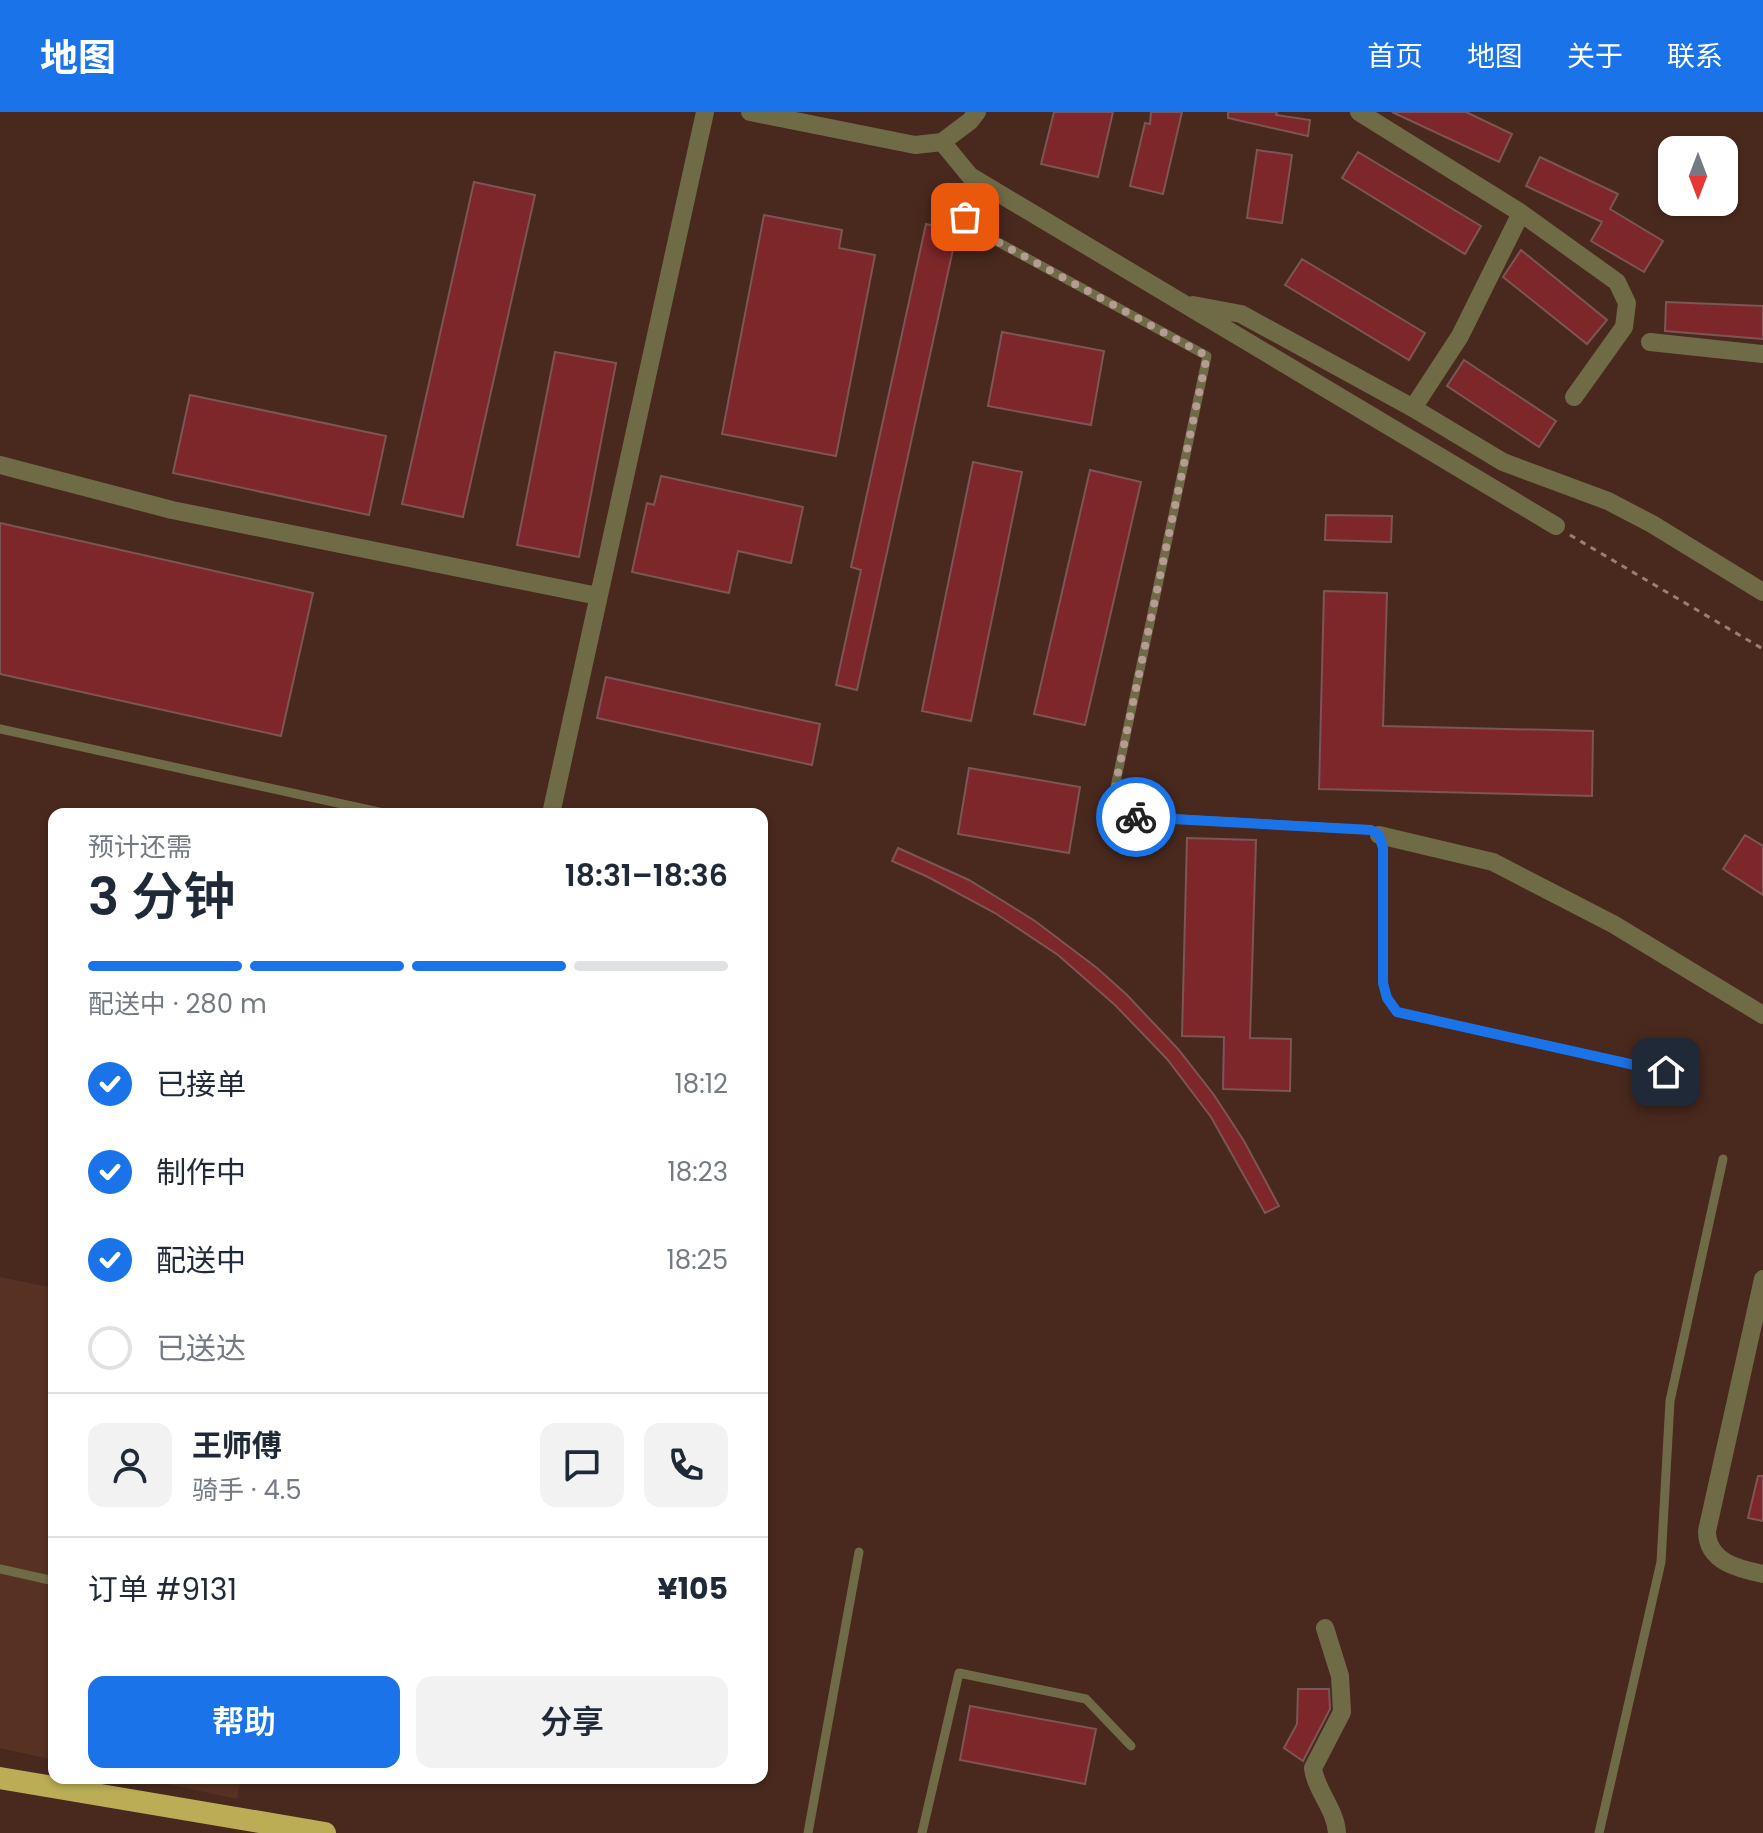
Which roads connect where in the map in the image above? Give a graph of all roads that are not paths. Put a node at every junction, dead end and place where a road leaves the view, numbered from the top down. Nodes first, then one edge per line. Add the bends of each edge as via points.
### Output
1 (705, 112) edge
2 (750, 112) edge
3 (977, 112) edge
4 (1359, 112) edge
5 (942, 142) junction
6 (970, 176) junction
7 (1521, 213) junction
8 (1180, 302) junction
9 (1650, 342) dead end
10 (1763, 354) edge
11 (1574, 397) dead end
12 (1413, 408) junction
13 (0, 465) edge
14 (1556, 526) road end
15 (1763, 592) edge
16 (598, 596) junction
17 (0, 729) edge
18 (361, 808) edge
19 (552, 808) edge
20 (1379, 835) junction
21 (1763, 1015) edge
22 (1666, 1072) dead end
23 (1723, 1159) dead end
24 (1763, 1279) edge
25 (859, 1552) dead end
26 (0, 1569) edge
27 (1763, 1574) edge
28 (48, 1580) edge
29 (1325, 1628) dead end
30 (1131, 1746) dead end
31 (0, 1778) edge
32 (325, 1833) edge
33 (808, 1833) edge
34 (922, 1833) edge
35 (1337, 1833) edge
36 (1599, 1833) edge

1 - 16 street
2 - 5 street via 915,145
3 - 5 street
4 - 7 street
5 - 6 street
6 - 8 street
6 - 20 lane via 965,217 985,235 1207,356 1109,815 1366,829
7 - 11 street via 1617,282 1627,303 1624,327
7 - 12 street via 1460,336
8 - 12 street via 1241,314
8 - 14 street
9 - 10 street
12 - 15 street via 1503,462 1608,501 1652,524
13 - 16 street via 172,510
16 - 19 street
17 - 18 lane
20 - 21 street via 1493,862 1613,924
20 - 22 lane via 1383,983 1397,1012
23 - 36 lane via 1670,1401 1661,1562
24 - 27 street via 1707,1531 1707,1541 1720,1558 1735,1569
25 - 33 lane
26 - 28 lane
29 - 35 street via 1340,1676 1342,1712 1313,1768
30 - 34 lane via 1086,1699 959,1673
31 - 32 highway

